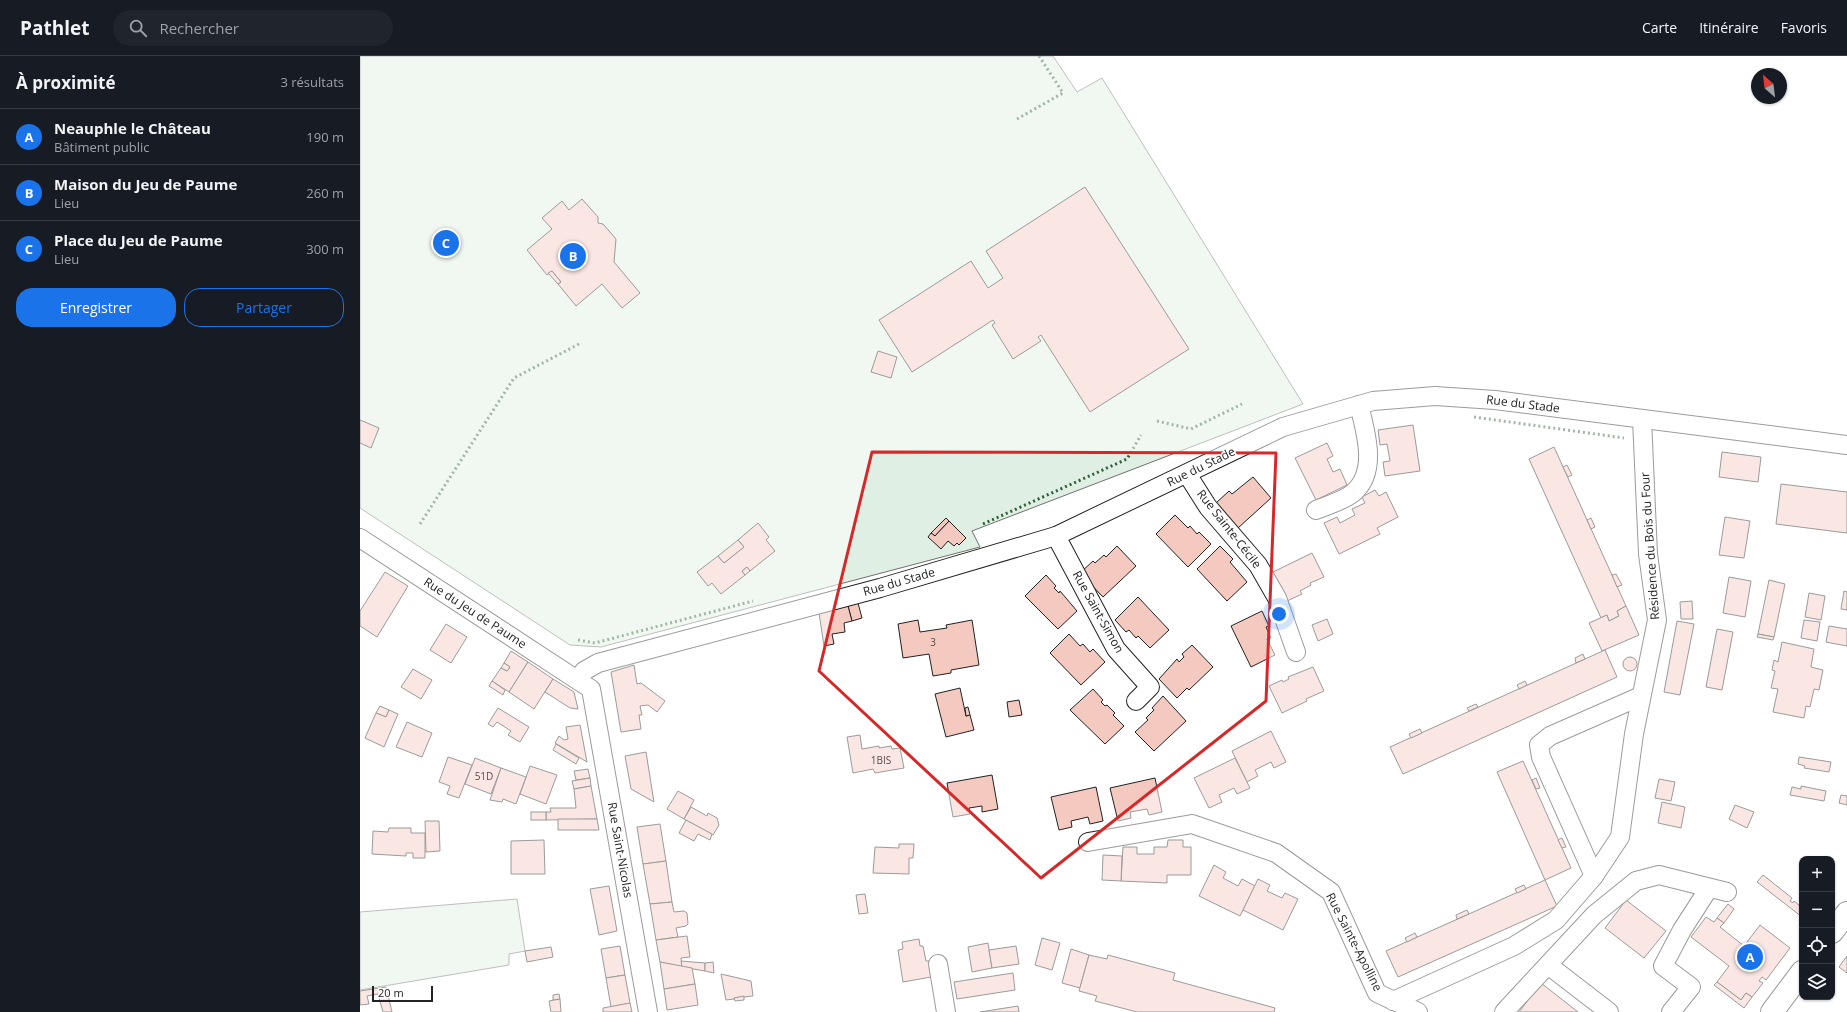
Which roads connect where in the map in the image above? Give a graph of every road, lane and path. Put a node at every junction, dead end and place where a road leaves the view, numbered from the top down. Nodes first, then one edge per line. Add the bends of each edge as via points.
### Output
1 (1360, 405) junction
2 (1642, 419) junction
3 (1847, 445) edge
4 (1187, 474) junction
5 (1316, 510) dead end
6 (1056, 536) junction
7 (360, 538) edge
8 (1296, 652) dead end
9 (585, 684) junction
10 (1641, 696) junction
11 (1136, 701) dead end
12 (1088, 842) dead end
13 (1594, 876) junction
14 (1709, 888) junction
15 (1727, 892) dead end
16 (1847, 913) edge
17 (1835, 928) edge
18 (938, 964) dead end
19 (1548, 965) junction
20 (1799, 976) edge
21 (1394, 1001) junction
22 (648, 1012) edge
23 (946, 1012) edge
24 (1418, 1012) edge
25 (1504, 1012) edge
26 (1609, 1012) edge
27 (1671, 1012) edge
28 (1772, 1012) edge

1 - 2 street, Rue du Stade via 1373,401 1435,396 1495,400
1 - 4 street, Rue du Stade via 1284,427
1 - 5 street via 1369,462 1362,483 1352,494
2 - 3 street, Rue du Stade
2 - 10 street, Résidence du Bois du Four via 1648,554 1657,620
4 - 6 street, Rue du Stade
4 - 8 street, Rue Sainte-Cécile via 1208,507 1258,565 1277,598
6 - 9 street, Rue du Stade via 880,588 598,663 584,671
6 - 11 street, Rue Saint-Simon via 1116,649 1150,687
7 - 9 street, Rue du Jeu de Paume
9 - 22 street, Rue Saint-Nicolas
10 - 13 street, Résidence du Bois du Four via 1620,837
10 - 13 street via 1550,736 1538,745
12 - 21 street, Rue Sainte-Apolline via 1192,824 1276,853 1331,892 1377,993
13 - 21 street, Résidence du Bois du Four via 1556,920 1514,946
14 - 15 street
14 - 19 street via 1659,875 1636,881 1594,914
14 - 27 street via 1663,966 1691,987
16 - 17 main road
18 - 23 street
19 - 25 street
19 - 26 street
20 - 28 main road
21 - 24 street, Rue Sainte-Apolline

